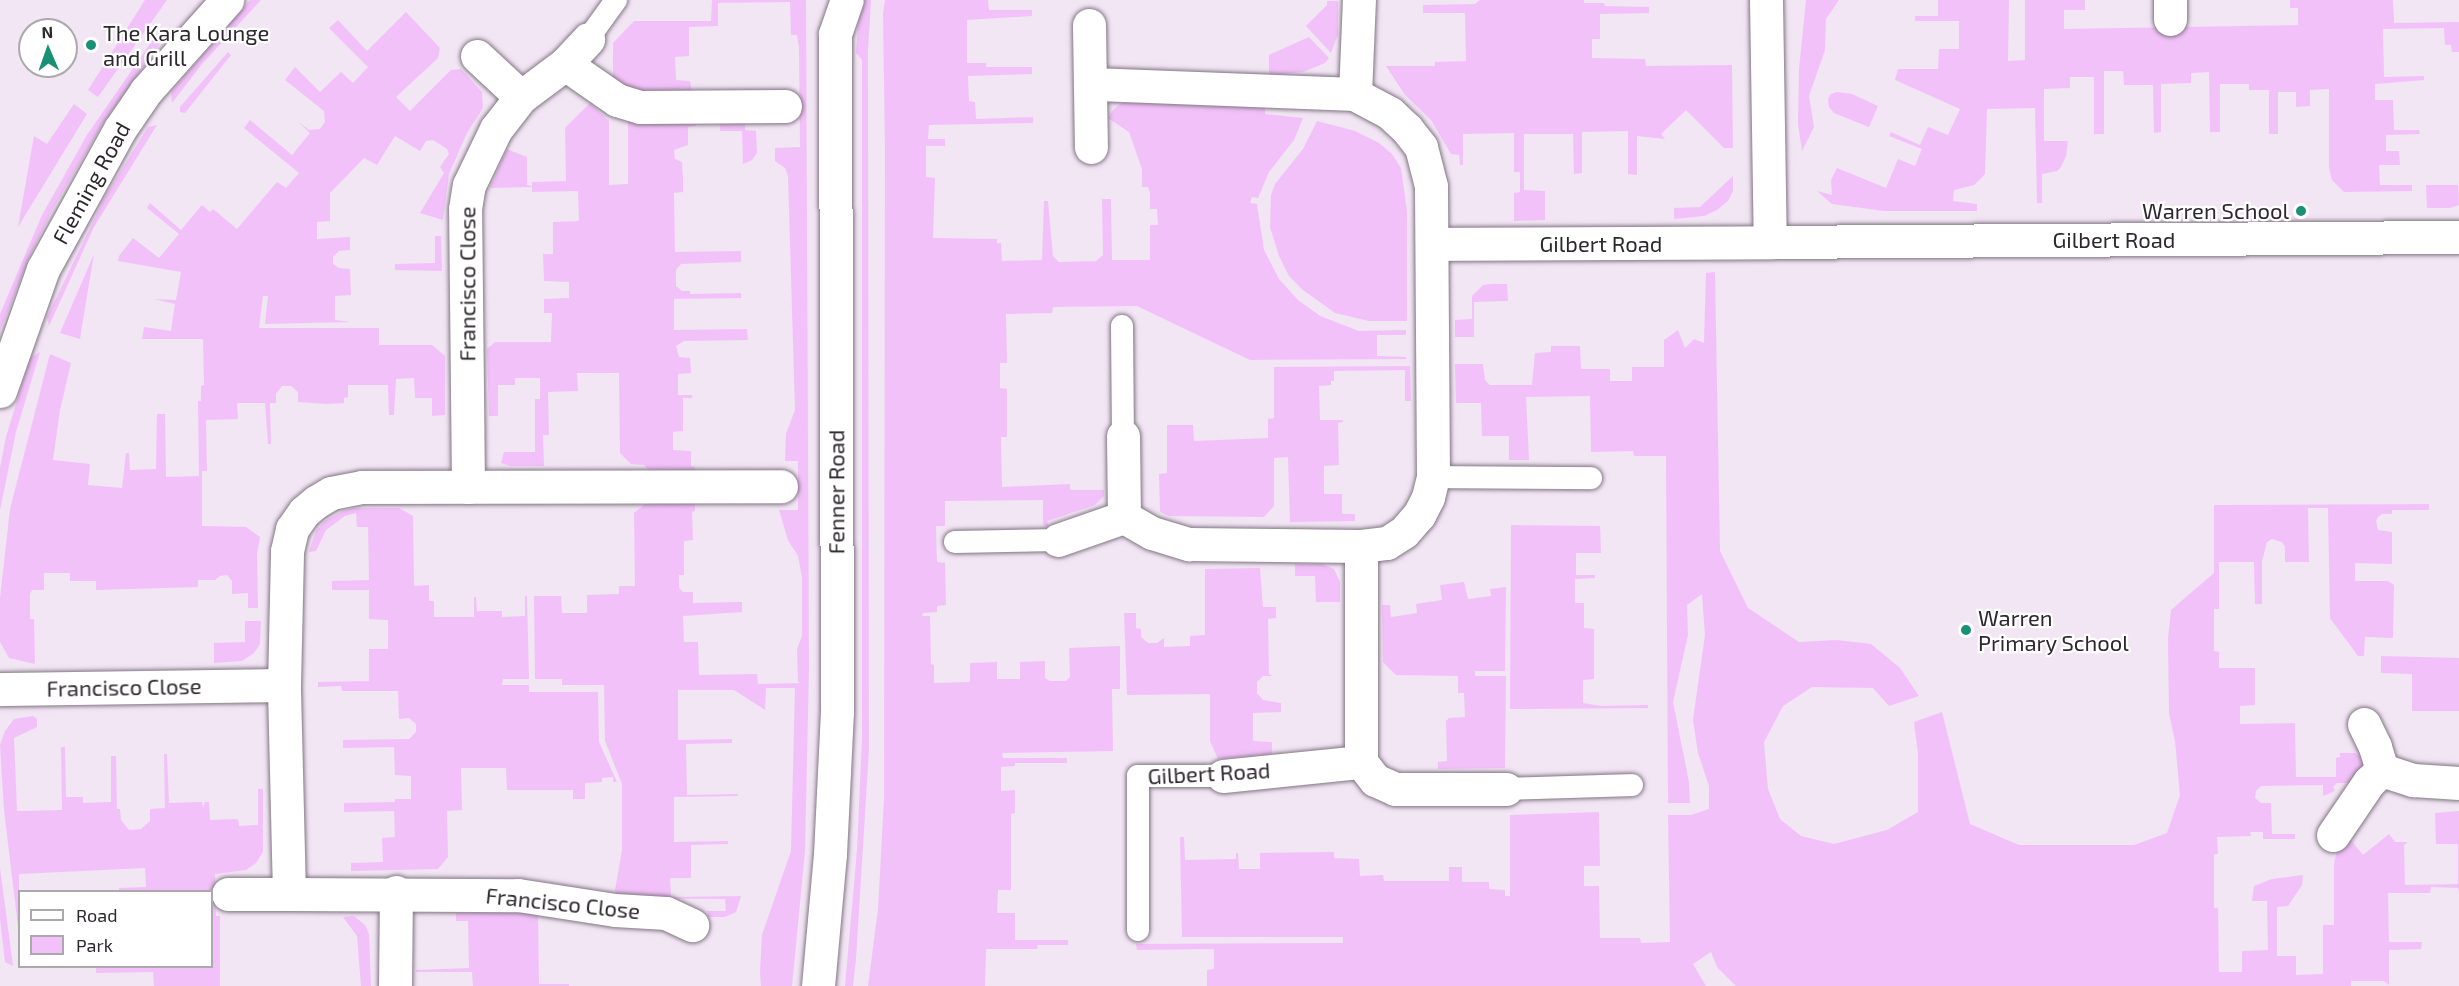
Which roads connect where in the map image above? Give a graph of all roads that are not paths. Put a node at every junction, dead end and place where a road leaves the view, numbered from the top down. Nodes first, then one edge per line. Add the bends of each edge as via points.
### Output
1 (226, 0) edge
2 (616, 0) edge
3 (823, 0) edge
4 (848, 0) edge
5 (1359, 0) edge
6 (1766, 0) edge
7 (1089, 25) dead end
8 (835, 34) junction
9 (588, 39) joint
10 (477, 56) dead end
11 (566, 64) junction
12 (1091, 84) junction
13 (1355, 94) junction
14 (521, 97) junction
15 (785, 106) dead end
16 (1091, 147) dead end
17 (2459, 237) edge
18 (1770, 242) junction
19 (1432, 244) junction
20 (1122, 326) dead end
21 (0, 391) edge
22 (1123, 436) joint
23 (1433, 477) junction
24 (1591, 477) dead end
25 (781, 486) dead end
26 (468, 487) junction
27 (1124, 517) junction
28 (1058, 540) joint
29 (955, 542) dead end
30 (1362, 546) junction
31 (284, 686) junction
32 (0, 689) edge
33 (2364, 724) dead end
34 (1361, 762) junction
35 (2382, 770) junction
36 (1223, 776) joint
37 (2459, 783) edge
38 (1632, 785) dead end
39 (1506, 789) joint
40 (2334, 835) dead end
41 (396, 892) junction
42 (228, 894) dead end
43 (289, 894) junction
44 (692, 925) dead end
45 (1138, 930) dead end
46 (395, 986) edge
47 (818, 986) edge

1 - 21 street, Fleming Road via 146,91 120,129 43,269
2 - 9 lane, Francisco Close
3 - 8 street
4 - 8 street, Fenner Road
5 - 13 street
6 - 18 street
7 - 12 street
8 - 47 street, Fenner Road via 837,712
9 - 11 street, Francisco Close
10 - 14 street
11 - 14 street, Francisco Close
11 - 15 street via 617,100 640,107
12 - 13 street
12 - 16 street
13 - 19 street via 1390,113 1421,147 1431,186
14 - 26 street, Francisco Close via 495,129 478,162 465,209
17 - 18 street, Gilbert Road
18 - 19 street, Gilbert Road
19 - 23 street
20 - 22 lane
22 - 27 street
23 - 24 lane
23 - 30 street via 1419,515 1404,532 1387,543
25 - 26 street
26 - 31 street via 346,489 331,493 304,512 292,529 287,551
27 - 28 street
27 - 30 street via 1152,533 1189,544
28 - 29 lane
30 - 34 street
31 - 32 street, Francisco Close
31 - 43 street
33 - 35 street
34 - 36 street, Gilbert Road
34 - 39 street via 1375,780 1395,789
35 - 37 street via 2413,780
35 - 40 street
36 - 45 lane, Gilbert Road via 1138,776
38 - 39 lane
41 - 43 street, Francisco Close
41 - 44 street, Francisco Close via 518,895 615,910 666,913
41 - 46 street
42 - 43 street, Francisco Close

